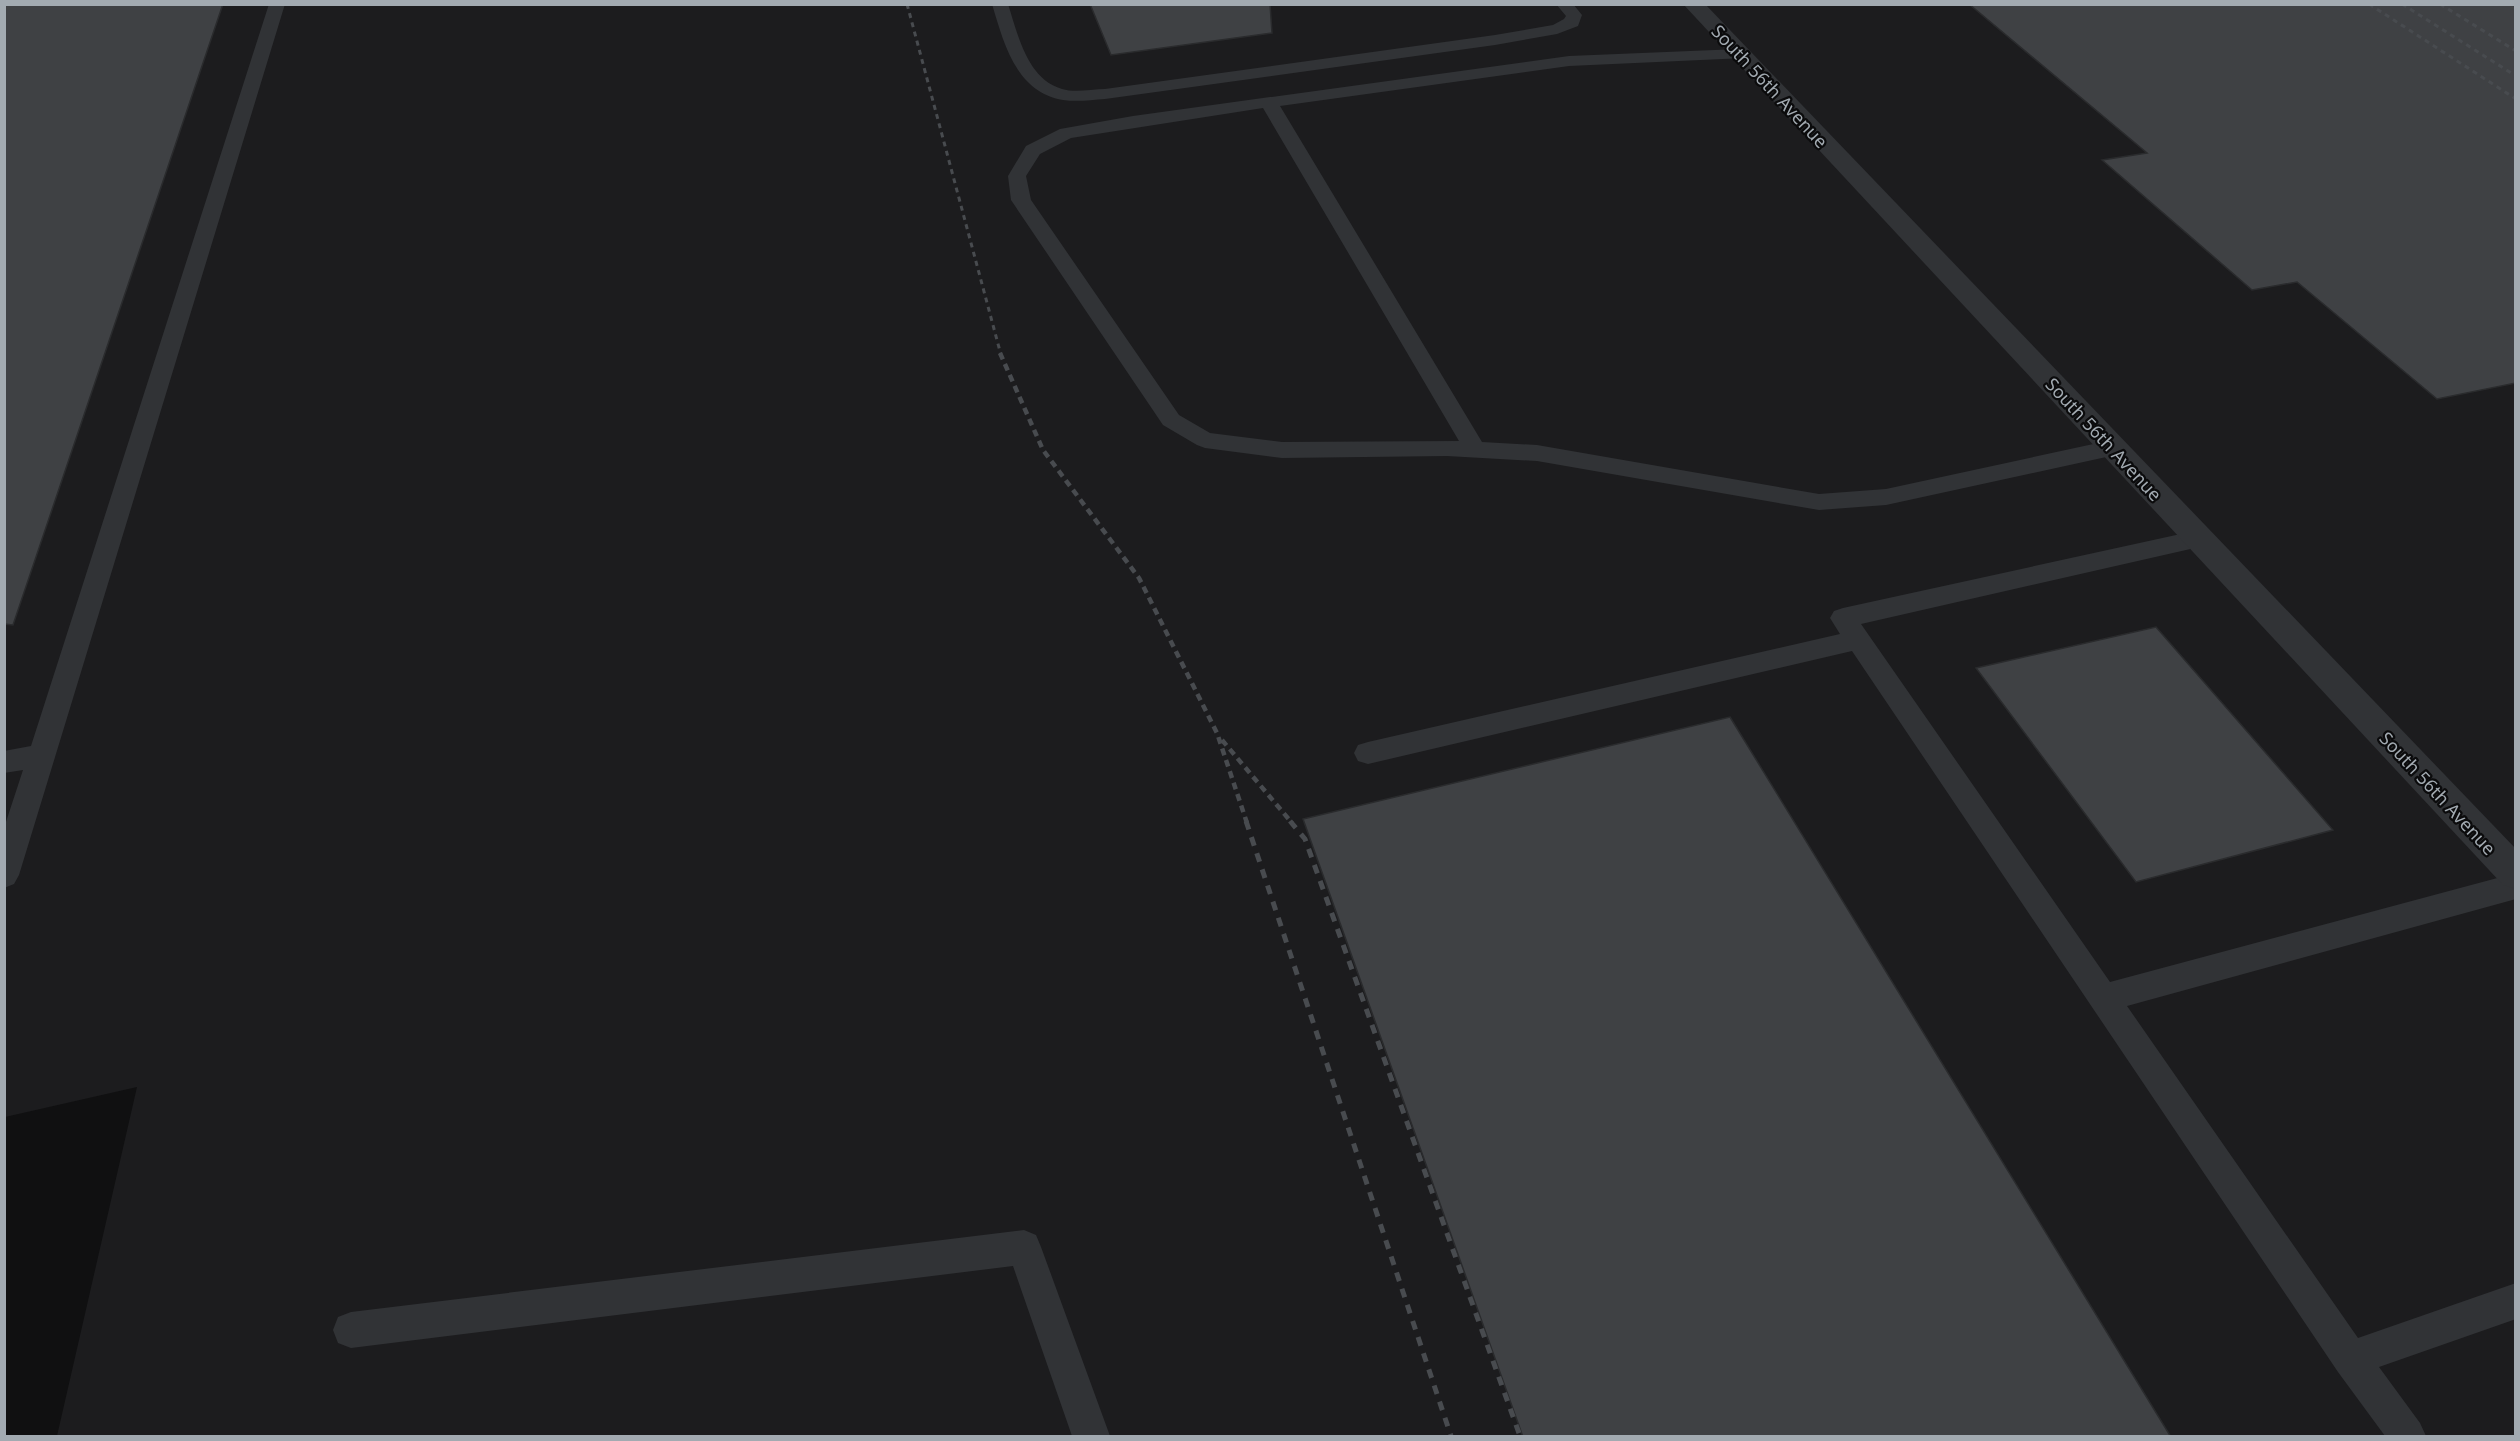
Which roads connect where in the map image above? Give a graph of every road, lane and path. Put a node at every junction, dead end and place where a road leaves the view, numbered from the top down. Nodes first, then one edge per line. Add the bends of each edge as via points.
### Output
1 (277, 4) edge
2 (1000, 4) edge
3 (1564, 4) edge
4 (1693, 4) edge
5 (1739, 54) junction
6 (1269, 103) junction
7 (2112, 448) junction
8 (1475, 449) junction
9 (2199, 539) junction
10 (1858, 640) junction
11 (1368, 753) dead end
12 (42, 755) junction
13 (4, 762) edge
14 (4, 874) edge
15 (2516, 874) edge
16 (2516, 886) edge
17 (2104, 999) junction
18 (2516, 1301) edge
19 (351, 1330) dead end
20 (2351, 1359) junction
21 (1091, 1437) edge
22 (2407, 1437) edge

1 - 12 lane
2 - 3 lane via 1018,58 1032,80 1055,93 1077,95 1298,68 1546,31 1572,22 1574,15
4 - 5 street, South 56th Avenue
5 - 6 lane via 1569,60
5 - 7 street, South 56th Avenue
6 - 8 lane
6 - 8 lane via 1066,134 1033,150 1017,176 1021,200 1171,420 1205,440 1282,450
7 - 8 lane via 1886,497 1819,502 1537,453
7 - 9 street, South 56th Avenue
9 - 10 lane via 1843,618
9 - 15 street, South 56th Avenue
10 - 11 lane
10 - 17 lane
12 - 13 lane
12 - 14 lane
16 - 17 lane
17 - 20 lane
18 - 20 lane
19 - 21 lane via 1024,1246
20 - 22 lane

